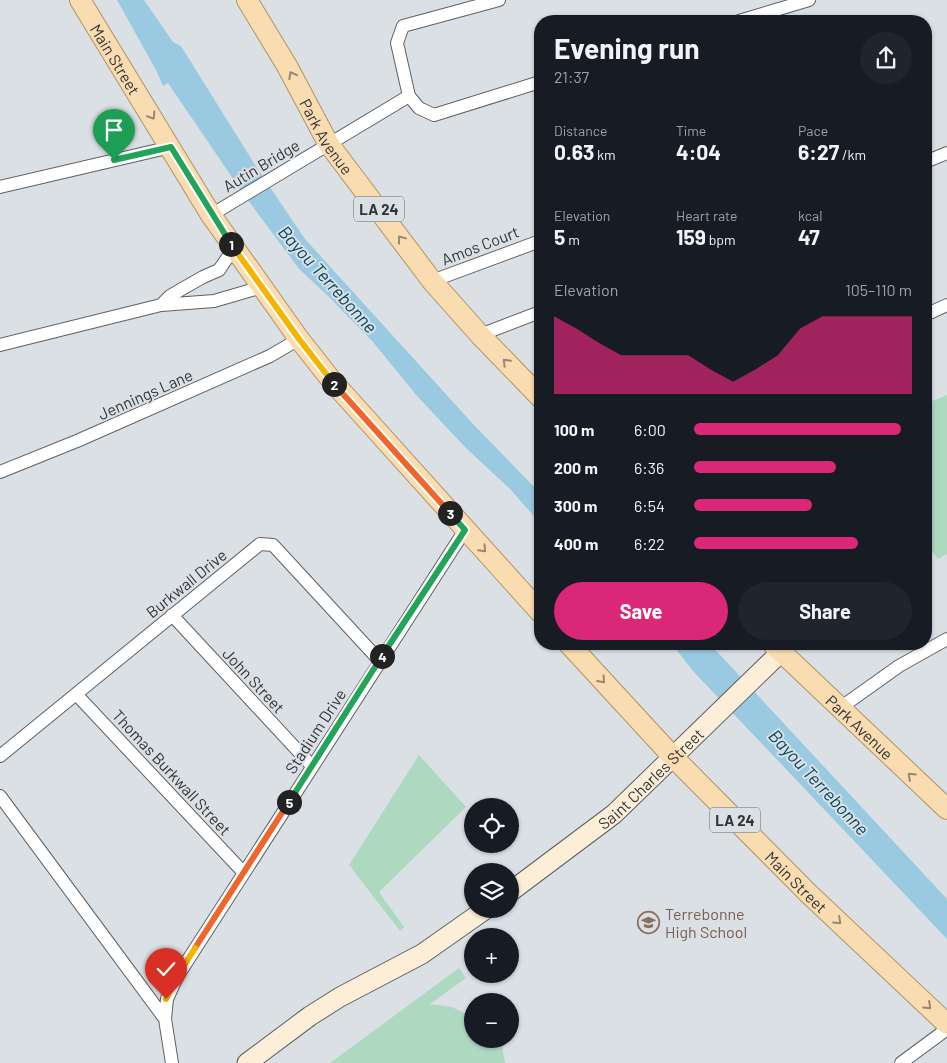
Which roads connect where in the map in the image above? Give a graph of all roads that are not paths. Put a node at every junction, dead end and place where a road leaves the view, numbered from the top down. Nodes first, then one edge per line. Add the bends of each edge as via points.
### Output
1 (80, 0) edge
2 (247, 0) edge
3 (499, 0) edge
4 (809, 0) edge
5 (759, 15) edge
6 (534, 84) edge
7 (409, 96) junction
8 (328, 143) junction
9 (171, 147) junction
10 (947, 153) edge
11 (932, 159) edge
12 (0, 187) edge
13 (211, 215) junction
14 (534, 243) edge
15 (234, 248) junction
16 (432, 281) junction
17 (262, 287) junction
18 (161, 305) junction
19 (947, 305) edge
20 (932, 312) edge
21 (534, 314) edge
22 (480, 335) junction
23 (299, 339) junction
24 (0, 345) edge
25 (534, 391) edge
26 (0, 472) edge
27 (465, 530) junction
28 (534, 605) edge
29 (172, 615) junction
30 (947, 640) edge
31 (932, 648) edge
32 (575, 650) edge
33 (776, 650) edge
34 (779, 650) edge
35 (929, 650) edge
36 (379, 660) junction
37 (76, 694) junction
38 (840, 708) junction
39 (0, 756) edge
40 (673, 757) junction
41 (312, 766) junction
42 (0, 796) edge
43 (947, 809) edge
44 (244, 873) junction
45 (519, 885) edge
46 (473, 918) edge
47 (165, 1019) junction
48 (947, 1024) edge
49 (947, 1029) edge
50 (172, 1063) edge
51 (247, 1063) edge
52 (901, 1063) edge

1 -> 9 main road, Main Street
8 -> 2 main road, Park Avenue / LA 24 via 288,66
3 - 7 street via 403,26 397,43
4 - 5 street
6 - 7 street via 434,115 419,108
7 - 8 street, Autin Bridge
8 - 13 street, Autin Bridge
16 -> 8 main road, Park Avenue / LA 24
9 - 12 street
9 - 13 main road, Main Street
10 - 11 street
13 - 15 main road, Main Street
14 - 16 street, Amos Court
15 - 17 main road, Main Street
15 - 18 street via 219,270 170,296
16 - 22 main road, Park Avenue / LA 24
17 - 18 street via 214,301
17 - 23 main road, Main Street
18 - 24 street
19 - 20 street
21 - 22 street
25 -> 22 main road, Park Avenue / LA 24
23 - 26 street, Jennings Lane via 270,356
23 - 27 main road, Main Street via 332,381
27 -> 28 main road, Main Street
27 - 36 street, Stadium Drive
29 - 36 street, Burkwall Drive via 260,544 274,545
29 - 37 street, Burkwall Drive
29 - 41 street, John Street
30 - 31 street
32 -> 40 main road, Main Street / LA 24
33 - 40 street, Saint Charles Street via 754,680
34 - 38 main road, Park Avenue
35 - 38 street via 899,666
36 - 41 street, Stadium Drive
37 - 39 street, Burkwall Drive
37 - 44 street, Thomas Burkwall Street
43 -> 38 main road, Park Avenue
40 - 45 street, Saint Charles Street via 614,814
40 -> 48 main road, Main Street / LA 24 via 809,894
41 - 44 street, Stadium Drive
42 - 47 street
44 - 47 street, Stadium Drive via 177,977 166,999
46 - 51 street via 422,954 310,1016
47 - 50 street, Stadium Drive
49 - 52 street

